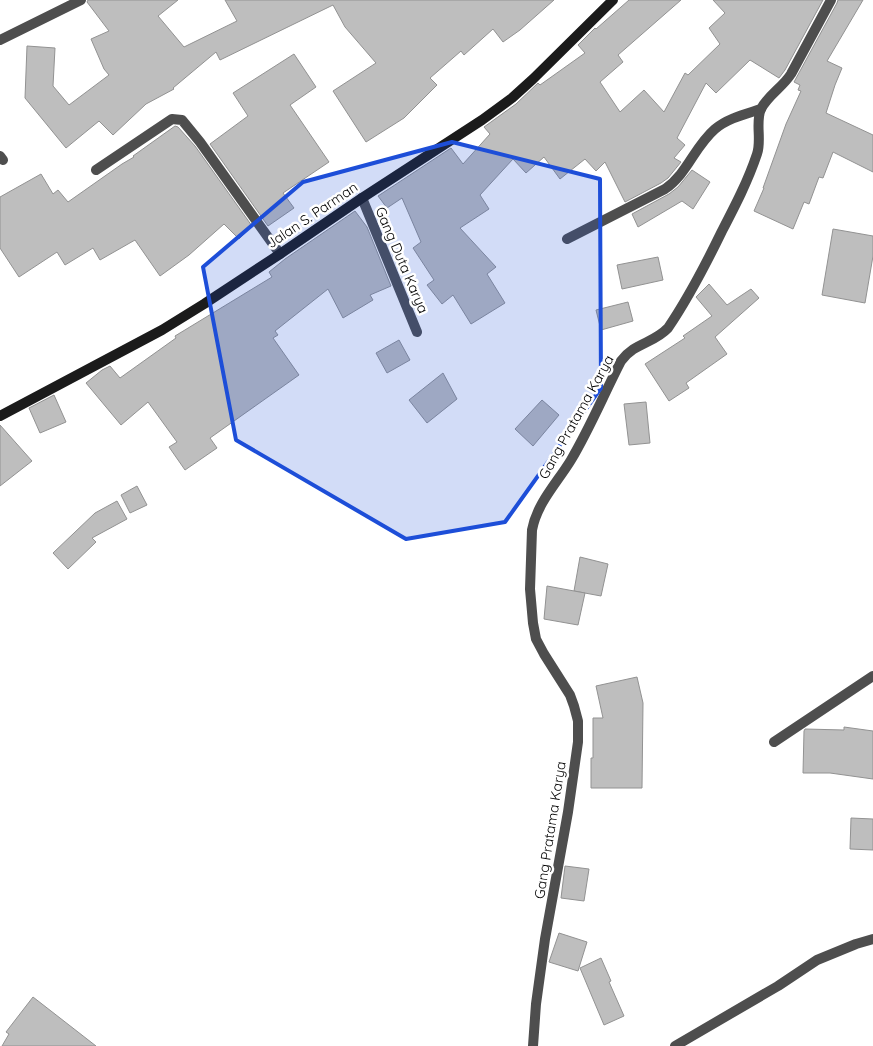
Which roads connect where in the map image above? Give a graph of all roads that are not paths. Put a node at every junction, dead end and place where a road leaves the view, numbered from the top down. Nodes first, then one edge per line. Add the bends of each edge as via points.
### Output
1 (81, 0) edge
2 (613, 0) edge
3 (831, 0) edge
4 (0, 40) edge
5 (761, 109) junction
6 (96, 170) dead end
7 (362, 198) junction
8 (567, 239) dead end
9 (280, 254) junction
10 (417, 332) dead end
11 (0, 416) edge
12 (873, 676) edge
13 (774, 742) dead end
14 (873, 939) edge
15 (533, 1046) edge
16 (675, 1046) edge

1 - 4 street
2 - 7 main road, Jalan S. Parman via 512,98
3 - 5 street via 791,74
5 - 8 street via 723,123 714,130 681,176 669,186
5 - 15 street, Gang Pratama Karya via 757,155 702,271 668,328 634,348 621,361 571,460 533,521 530,589 536,639 570,695 578,721 578,742 540,976
6 - 9 street via 172,118 182,120
7 - 9 main road, Jalan S. Parman
7 - 10 street, Gang Duta Karya
9 - 11 main road, Jalan S. Parman via 162,330
12 - 13 street
14 - 16 street via 817,960

